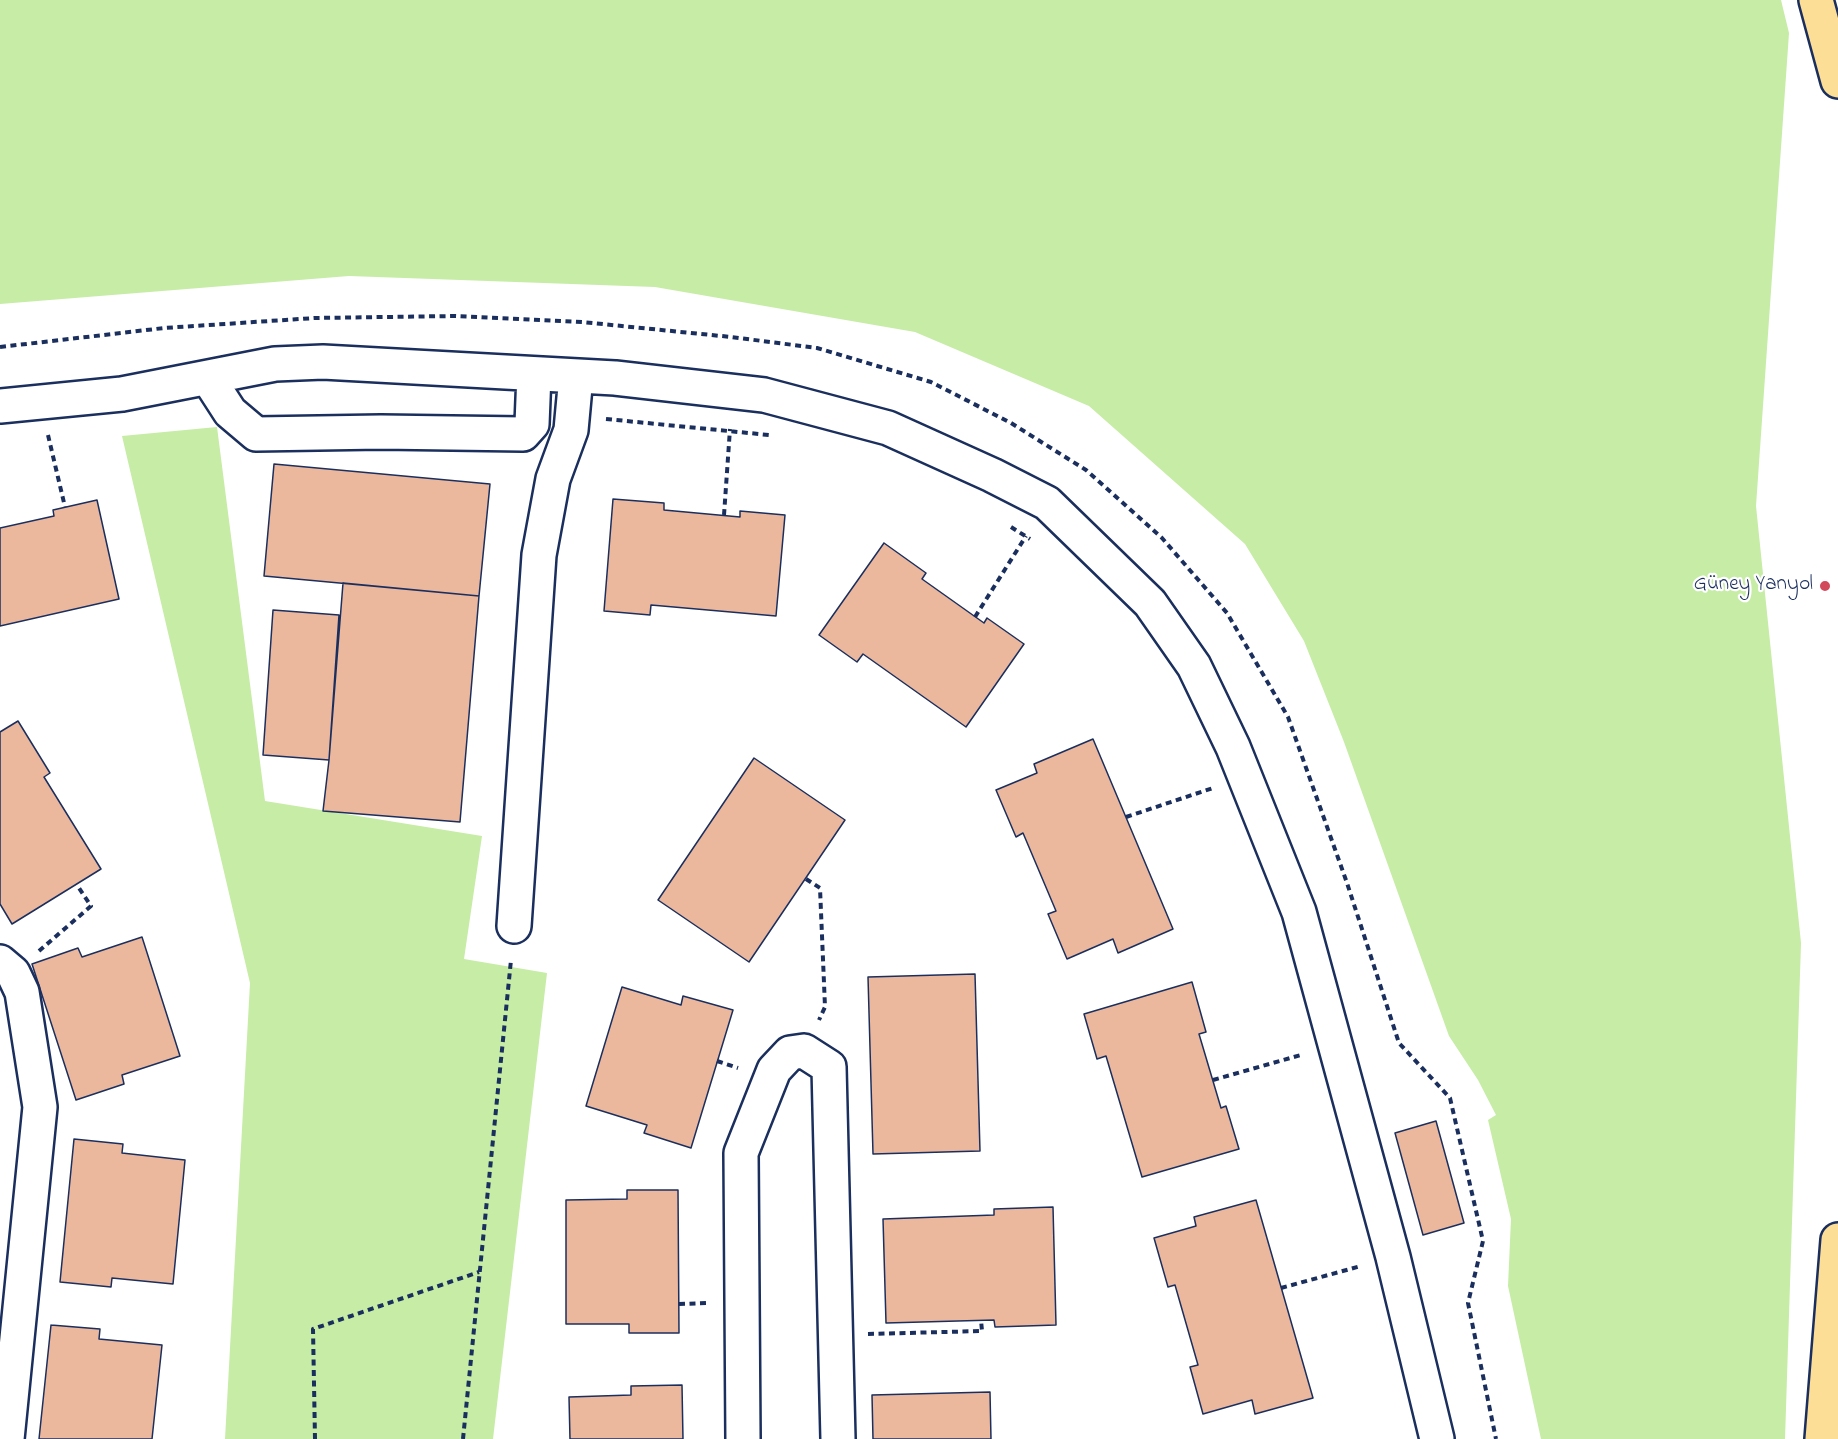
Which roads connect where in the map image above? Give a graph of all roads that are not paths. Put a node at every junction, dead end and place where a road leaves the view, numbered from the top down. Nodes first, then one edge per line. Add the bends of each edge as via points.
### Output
1 (1815, 0) edge
2 (1838, 81) edge
3 (534, 374) junction
4 (576, 376) junction
5 (208, 378) junction
6 (0, 406) edge
7 (514, 926) road end
8 (7, 967) edge
9 (1838, 1240) edge
10 (0, 1267) edge
11 (20, 1310) junction
12 (7, 1439) edge
13 (743, 1439) edge
14 (838, 1439) edge
15 (1437, 1439) edge
16 (1822, 1439) edge

1 - 2 main road
3 - 4 street
3 - 5 street via 323,362 276,364
3 - 5 street via 532,424 524,434 256,434 230,412
4 - 7 street via 571,430 553,479 539,555
4 - 15 street via 764,395 888,428 1047,503 1150,603 1194,666 1233,747 1299,912 1393,1257
5 - 6 street via 122,394
8 - 11 street via 22,992 40,1107
9 - 16 main road
10 - 11 street
11 - 12 street
13 - 14 street via 741,1153 774,1070 790,1053 804,1051 829,1067

